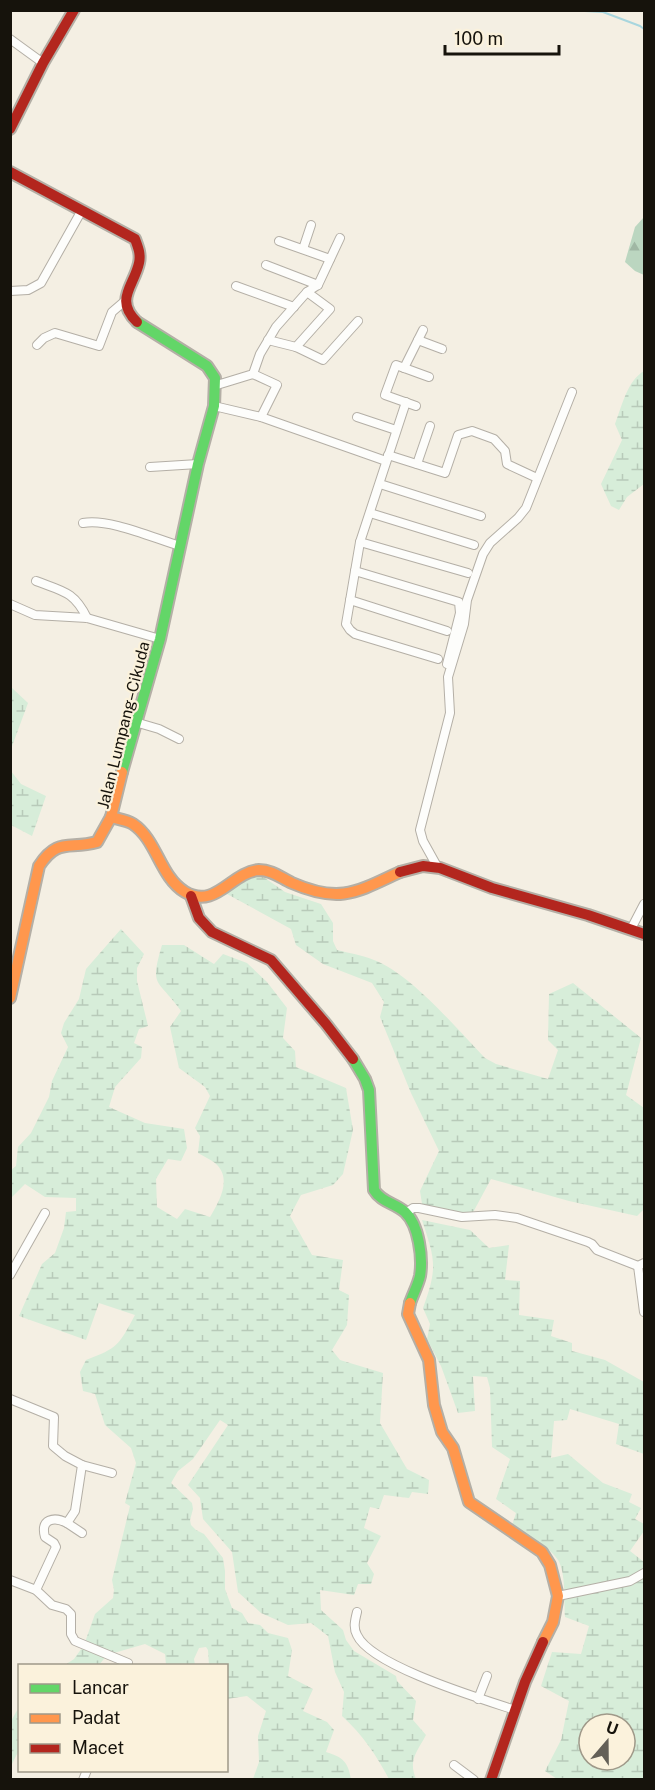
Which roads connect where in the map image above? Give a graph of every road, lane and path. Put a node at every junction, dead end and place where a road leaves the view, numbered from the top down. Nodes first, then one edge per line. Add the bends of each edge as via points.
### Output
1 (74, 10) edge
2 (10, 39) edge
3 (43, 63) junction
4 (10, 129) edge
5 (10, 172) edge
6 (82, 210) junction
7 (311, 225) dead end
8 (340, 238) dead end
9 (279, 241) dead end
10 (303, 249) junction
11 (330, 259) junction
12 (266, 265) dead end
13 (318, 285) junction
14 (236, 286) dead end
15 (10, 291) edge
16 (307, 292) junction
17 (126, 300) junction
18 (294, 307) junction
19 (358, 321) dead end
20 (423, 330) dead end
21 (268, 340) junction
22 (418, 340) junction
23 (37, 345) dead end
24 (296, 347) junction
25 (442, 349) dead end
26 (404, 368) junction
27 (253, 374) junction
28 (429, 377) dead end
29 (217, 385) junction
30 (572, 392) dead end
31 (406, 402) junction
32 (214, 405) junction
33 (416, 406) dead end
34 (261, 417) junction
35 (357, 417) dead end
36 (430, 426) dead end
37 (396, 430) junction
38 (387, 458) junction
39 (198, 464) junction
40 (417, 464) junction
41 (150, 467) dead end
42 (537, 478) junction
43 (380, 484) junction
44 (370, 513) junction
45 (481, 516) dead end
46 (83, 523) dead end
47 (360, 542) junction
48 (474, 545) dead end
49 (180, 546) junction
50 (355, 571) junction
51 (468, 573) dead end
52 (36, 581) dead end
53 (350, 600) junction
54 (10, 604) edge
55 (87, 618) junction
56 (447, 631) dead end
57 (160, 639) junction
58 (438, 658) dead end
59 (449, 671) junction
60 (135, 722) junction
61 (179, 739) dead end
62 (111, 817) junction
63 (438, 868) junction
64 (190, 896) junction
65 (644, 905) edge
66 (632, 929) junction
67 (645, 934) edge
68 (10, 998) edge
69 (45, 1213) dead end
70 (406, 1213) junction
71 (641, 1264) edge
72 (10, 1275) edge
73 (645, 1312) edge
74 (10, 1399) edge
75 (82, 1465) junction
76 (112, 1473) dead end
77 (67, 1522) junction
78 (82, 1533) dead end
79 (645, 1573) edge
80 (10, 1580) edge
81 (36, 1590) junction
82 (558, 1596) junction
83 (357, 1612) dead end
84 (128, 1663) dead end
85 (488, 1676) dead end
86 (478, 1699) junction
87 (515, 1710) junction
88 (454, 1765) dead end
89 (474, 1779) edge
90 (491, 1779) edge

1 - 3 street
2 - 3 street
3 - 4 street
5 - 6 street
6 - 15 street via 41,283 28,290
6 - 17 street via 130,234 141,248
7 - 10 street
8 - 11 street
9 - 10 street
10 - 11 street
11 - 13 street
12 - 13 street
13 - 16 street
14 - 18 street
16 - 18 street
16 - 24 street via 330,309
17 - 23 street via 112,312 99,346 55,333
17 - 29 street via 132,318 207,366
18 - 21 street
19 - 24 street via 323,360
20 - 22 street
21 - 24 street
21 - 27 street
22 - 25 street
22 - 26 street
26 - 28 street
26 - 31 street via 396,365 386,395
27 - 29 street
27 - 34 street via 277,385
29 - 32 street, Jalan Lumpang–Cikuda
30 - 42 street
31 - 33 street
31 - 37 street
32 - 34 street
32 - 39 street, Jalan Lumpang–Cikuda
34 - 38 street
35 - 37 street
36 - 40 street
37 - 38 street
38 - 40 street
38 - 43 street
39 - 41 street
39 - 49 street, Jalan Lumpang–Cikuda
40 - 42 street via 445,473 458,435 472,431 494,439 505,451 507,464
42 - 59 street via 526,508 483,554
43 - 44 street
43 - 45 street
44 - 47 street
44 - 48 street
46 - 49 street via 105,523
47 - 50 street
47 - 51 street
49 - 57 street, Jalan Lumpang–Cikuda
50 - 53 street
50 - 59 street via 459,602 460,613 447,662
52 - 55 street via 75,598
53 - 56 street
53 - 58 street via 346,624 355,634
54 - 55 street via 35,615
55 - 57 street
57 - 60 street, Jalan Lumpang–Cikuda
59 - 63 street via 450,713 420,830
60 - 61 street
60 - 62 street, Jalan Lumpang–Cikuda
62 - 64 street, Jalan Lumpang–Cikuda via 133,824 175,883
62 - 68 street via 97,842 54,847 44,857
63 - 64 street via 409,868 373,887 344,895 292,884 264,870 248,870 208,899
63 - 66 street via 491,888
64 - 70 street via 193,911 206,929 268,957 362,1072 369,1086 374,1191
65 - 66 street
66 - 67 street
69 - 72 street
70 - 71 street via 419,1208 462,1217 517,1218
70 - 82 street via 414,1224 420,1269 408,1314 429,1360 441,1432 453,1448 466,1496 474,1507 542,1552 550,1564
71 - 73 street
74 - 75 street via 54,1417 53,1446
75 - 76 street
75 - 77 street via 75,1511
77 - 78 street
77 - 81 street via 53,1518 44,1529 45,1537 56,1547
79 - 82 street via 630,1581
80 - 81 street
81 - 84 street via 52,1605 71,1614 75,1641
82 - 87 street via 553,1622
83 - 86 street via 358,1637 372,1651
85 - 86 street
86 - 87 street
87 - 90 street
88 - 89 street

